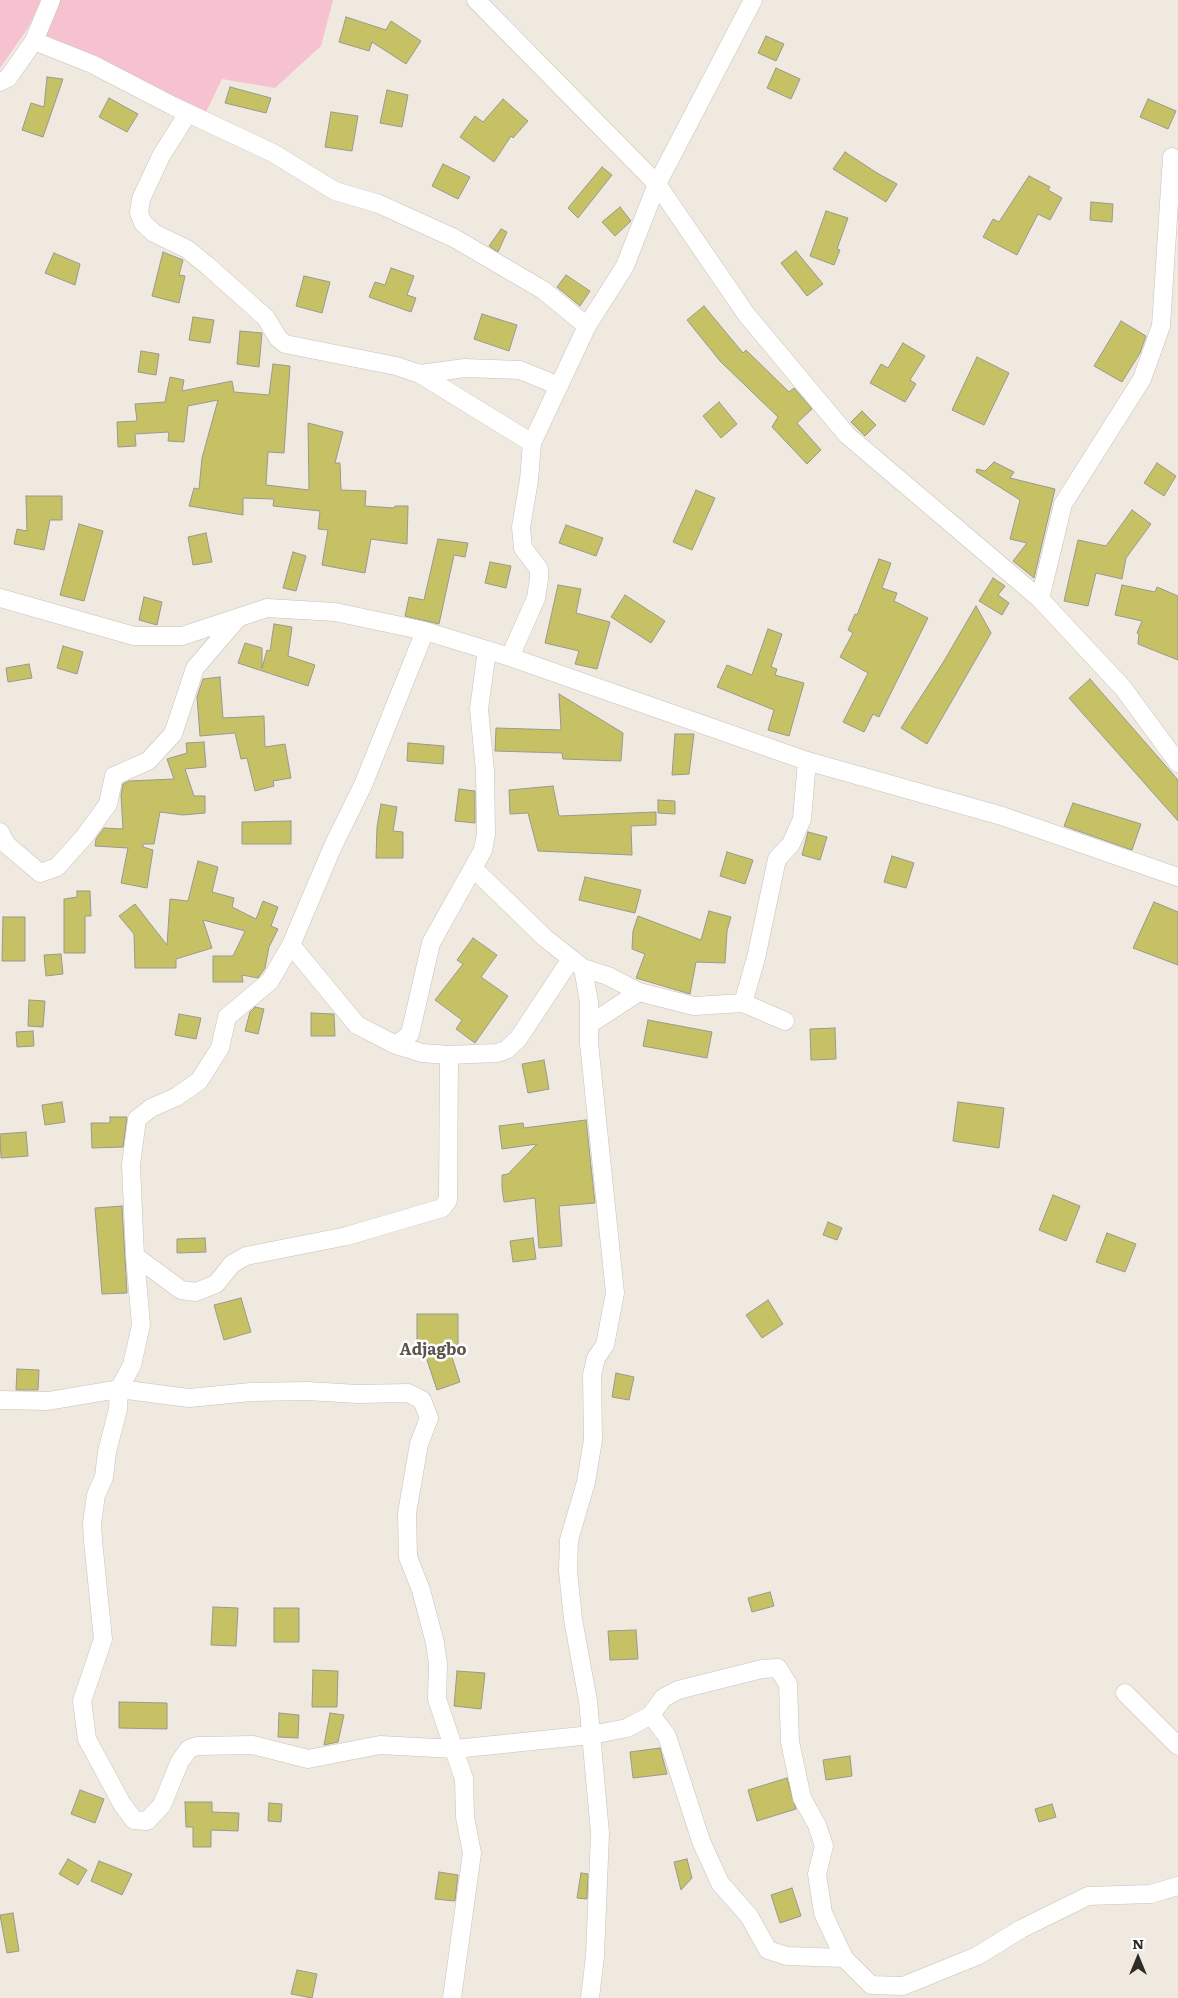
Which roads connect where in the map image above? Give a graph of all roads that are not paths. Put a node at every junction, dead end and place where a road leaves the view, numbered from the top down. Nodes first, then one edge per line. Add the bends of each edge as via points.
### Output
1 (52, 0) edge
2 (476, 0) edge
3 (753, 0) edge
4 (34, 41) junction
5 (0, 82) edge
6 (188, 113) junction
7 (1172, 157) dead end
8 (657, 184) junction
9 (1174, 213) edge
10 (587, 326) junction
11 (420, 374) junction
12 (559, 386) junction
13 (532, 443) junction
14 (0, 598) edge
15 (1040, 599) junction
16 (238, 618) junction
17 (425, 631) junction
18 (487, 650) junction
19 (510, 657) junction
20 (807, 761) junction
21 (1178, 763) edge
22 (0, 832) edge
23 (474, 868) junction
24 (1178, 877) edge
25 (291, 945) junction
26 (577, 964) junction
27 (639, 992) junction
28 (743, 1003) junction
29 (784, 1021) dead end
30 (590, 1024) junction
31 (396, 1045) junction
32 (448, 1055) junction
33 (135, 1256) junction
34 (119, 1389) junction
35 (0, 1400) edge
36 (1125, 1693) dead end
37 (651, 1714) junction
38 (590, 1735) junction
39 (1178, 1746) edge
40 (455, 1750) junction
41 (1178, 1886) edge
42 (844, 1958) junction
43 (452, 1998) edge
44 (590, 1998) edge

1 - 4 street
2 - 8 street
3 - 8 street
4 - 5 street via 8,78
4 - 6 street via 92,64
6 - 10 street via 273,153 336,191 379,204 454,238 543,290
6 - 11 street via 161,156 142,199 139,213 143,223 154,233 187,249 208,266 266,318 285,344 396,366
7 - 9 street
8 - 10 street via 625,266
8 - 15 street via 746,314 847,435
9 - 15 street via 1161,326 1142,379 1063,504
10 - 12 street
11 - 12 street via 465,368 520,370
11 - 13 street
12 - 13 street
13 - 19 street via 530,480 521,527 524,548 539,570 539,578 536,598
14 - 16 street via 134,636 182,636
15 - 21 street via 1123,688
16 - 17 street via 267,608 335,612
16 - 22 street via 195,668 173,734 148,761 114,776 108,804 57,867 40,873 6,844
17 - 18 street
17 - 25 street via 363,785
18 - 19 street
18 - 23 street via 480,709 486,834 484,850
19 - 20 street
20 - 24 street via 1002,816
20 - 28 street via 802,819 791,844 777,859
23 - 26 street via 544,938
23 - 31 street via 431,943 410,1034
25 - 31 street via 357,1025
25 - 33 street via 270,981 227,1017 220,1048 198,1081 137,1119 131,1165
26 - 27 street
26 - 30 street via 589,1002
26 - 32 street via 506,1050
27 - 28 street via 694,1006
27 - 30 street
28 - 29 street
30 - 38 street via 589,1044 615,1293 605,1345 596,1358 592,1375 593,1440 586,1482 569,1540 568,1570 573,1619 588,1701
31 - 32 street via 422,1053
32 - 33 street via 448,1200 442,1208 347,1236 246,1256 232,1264 216,1284 196,1292 181,1290
33 - 34 street via 141,1325 132,1365
34 - 35 street via 48,1401
34 - 40 street via 189,1398 251,1392 408,1393 422,1400 429,1418 419,1444 407,1513 408,1557 421,1590 435,1643 437,1699
34 - 40 street via 118,1409 92,1522 103,1639 82,1701 87,1739 134,1820 147,1821 162,1805 180,1760 197,1746 252,1746 308,1759 380,1745
36 - 39 street
37 - 38 street via 627,1728
37 - 42 street via 667,1736 701,1841 720,1883 749,1916 768,1950 787,1956
37 - 42 street via 663,1698 678,1690 762,1668 778,1668 788,1684 790,1742 802,1798 824,1846 818,1874 823,1913
38 - 40 street
38 - 44 street via 600,1833
40 - 43 street via 464,1779 465,1817 472,1852
41 - 42 street via 1151,1894 1088,1896 1020,1929 977,1956 903,1986 871,1985

